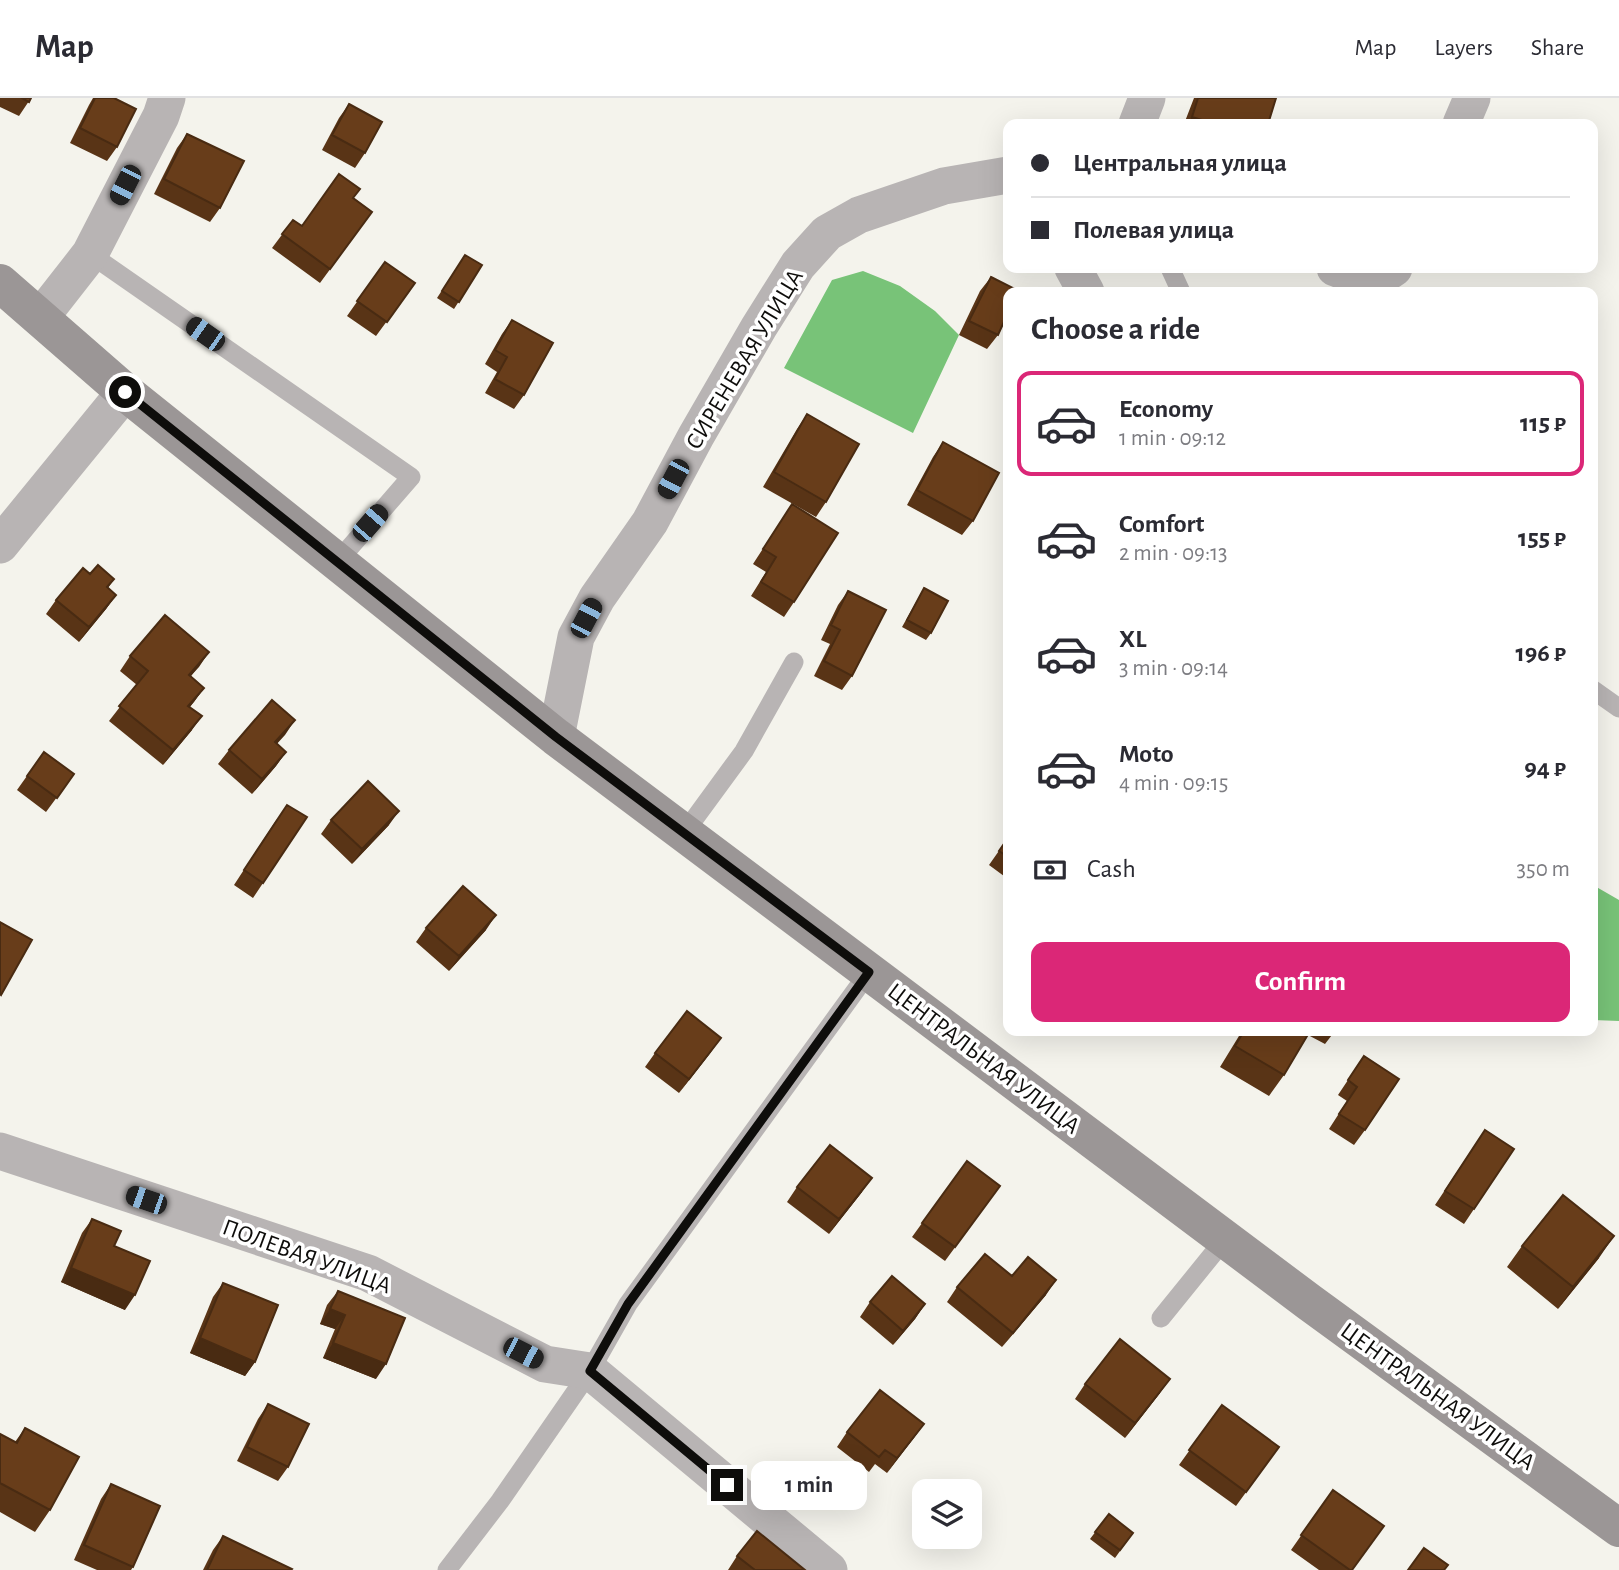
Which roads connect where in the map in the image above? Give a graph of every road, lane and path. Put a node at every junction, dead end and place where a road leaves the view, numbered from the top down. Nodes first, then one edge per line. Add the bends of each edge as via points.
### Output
1 (167, 98) edge
2 (1147, 98) edge
3 (1472, 98) edge
4 (1138, 119) edge
5 (1463, 119) edge
6 (998, 183) edge
7 (90, 254) junction
8 (1347, 273) edge
9 (1388, 273) edge
10 (0, 283) edge
11 (40, 318) junction
12 (125, 392) junction
13 (0, 545) edge
14 (338, 561) junction
15 (794, 662) dead end
16 (1598, 693) edge
17 (1619, 708) edge
18 (556, 737) junction
19 (684, 833) junction
20 (869, 972) junction
21 (0, 1151) edge
22 (1225, 1239) junction
23 (1161, 1318) dead end
24 (590, 1371) junction
25 (1619, 1528) edge
26 (447, 1570) edge
27 (829, 1570) edge

1 - 7 street
2 - 4 street
3 - 5 street
6 - 18 street, СИРЕНЕВАЯ УЛИЦА via 944,186 859,215 827,233 798,265 758,327 650,522 576,637
7 - 11 street
7 - 14 lane via 411,477
8 - 9 street via 1364,280
10 - 11 main road, ЦЕНТРАЛЬНАЯ УЛИЦА
11 - 12 main road, ЦЕНТРАЛЬНАЯ УЛИЦА
12 - 13 street
12 - 14 main road, ЦЕНТРАЛЬНАЯ УЛИЦА
14 - 18 main road, ЦЕНТРАЛЬНАЯ УЛИЦА
15 - 19 lane via 744,751
16 - 17 lane
18 - 19 main road, ЦЕНТРАЛЬНАЯ УЛИЦА
19 - 20 main road, ЦЕНТРАЛЬНАЯ УЛИЦА
20 - 22 main road, ЦЕНТРАЛЬНАЯ УЛИЦА
20 - 24 lane via 628,1304
21 - 24 street, ПОЛЕВАЯ УЛИЦА via 368,1273 545,1364
22 - 23 lane
22 - 25 main road, ЦЕНТРАЛЬНАЯ УЛИЦА
24 - 26 lane
24 - 27 street

